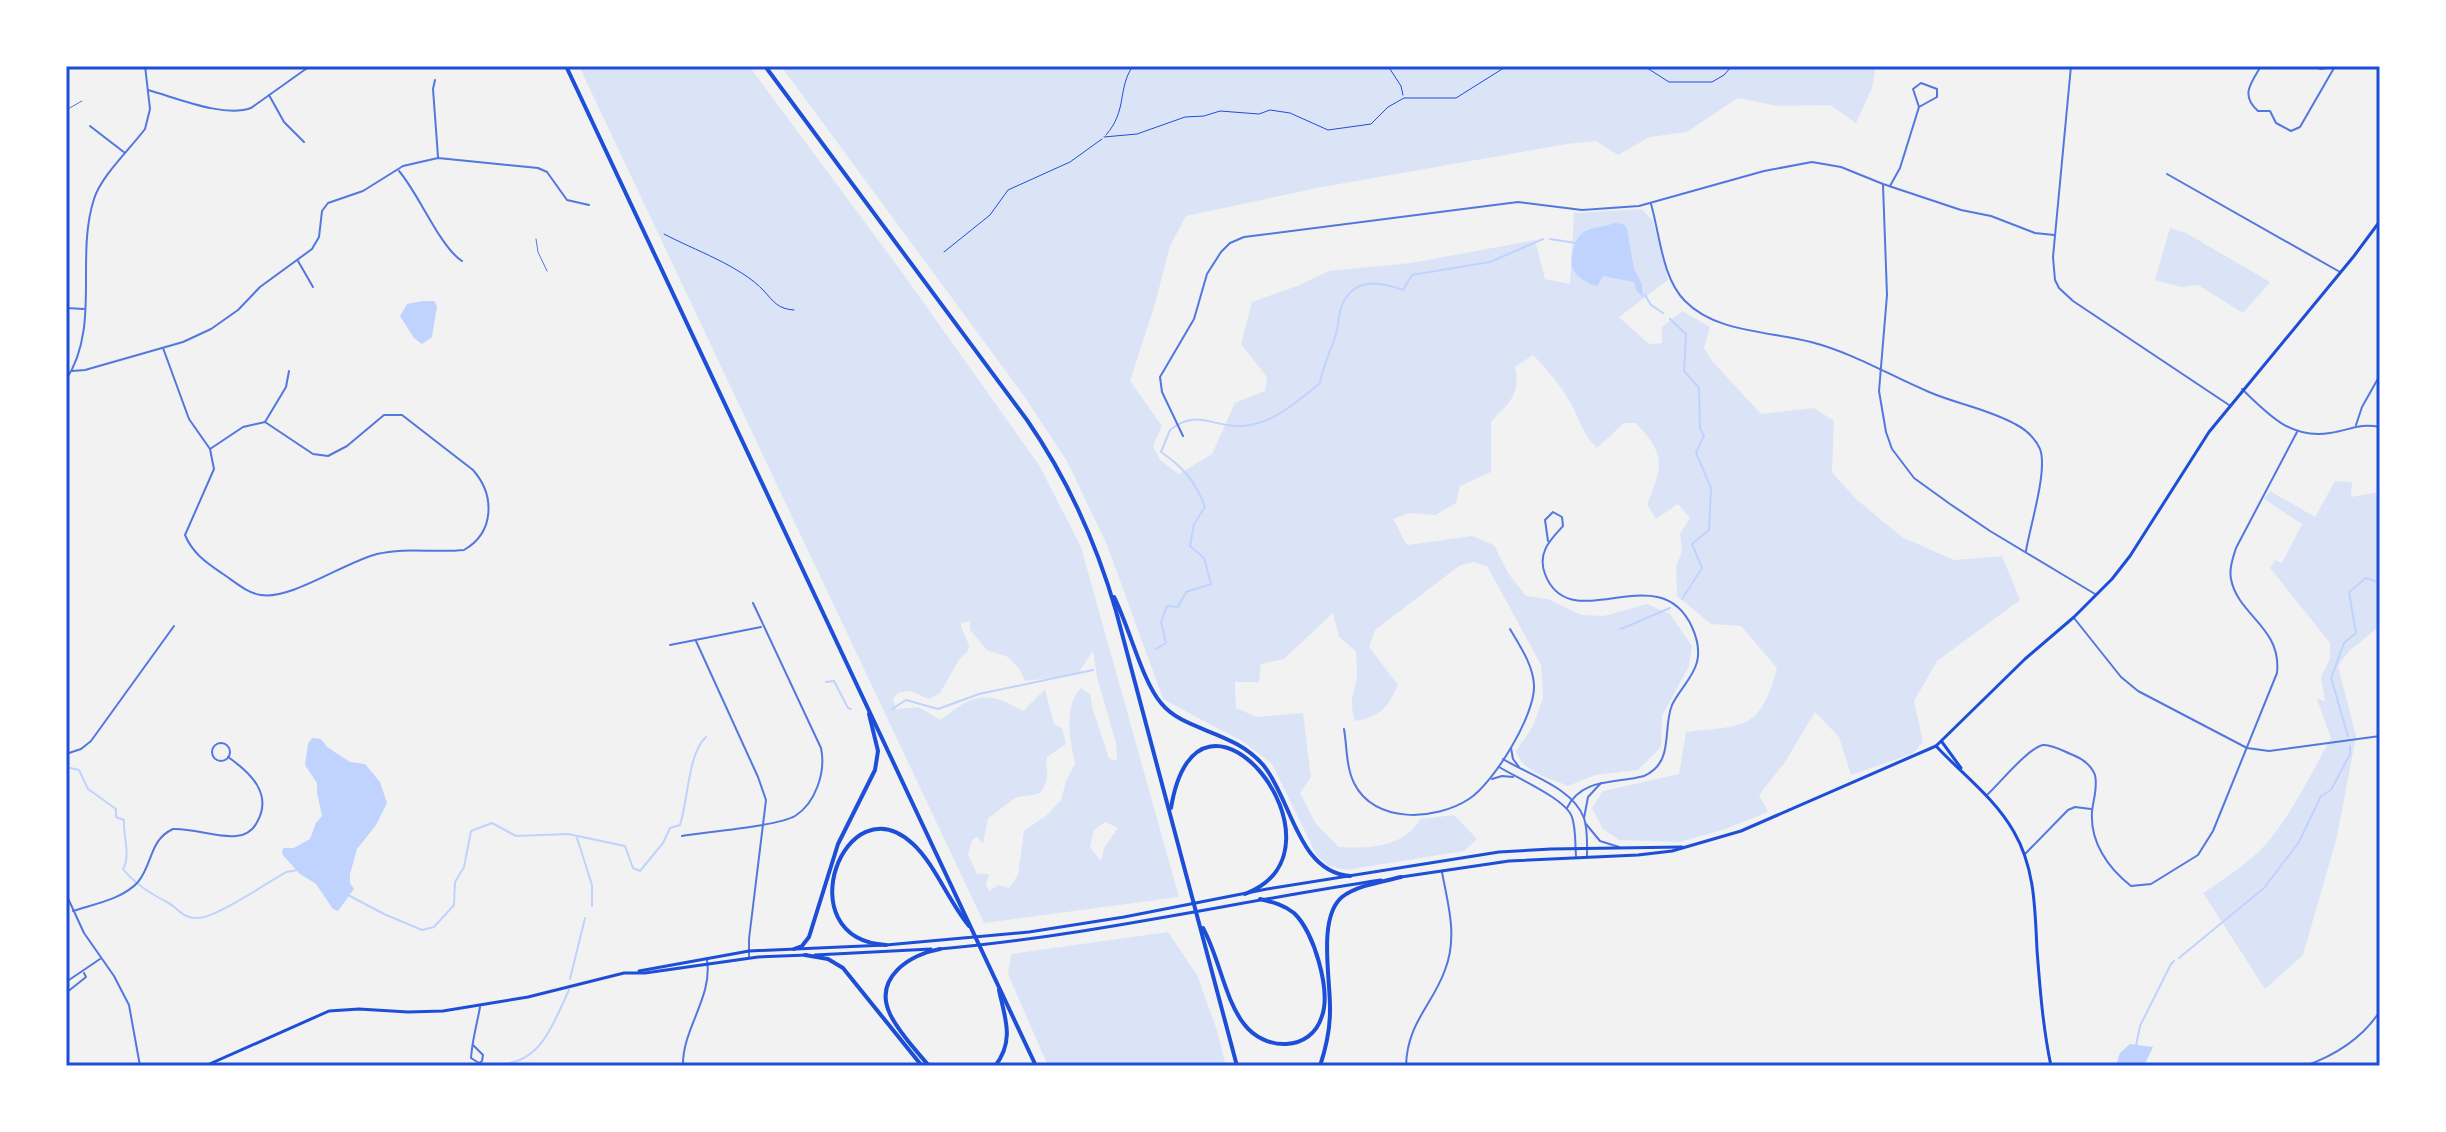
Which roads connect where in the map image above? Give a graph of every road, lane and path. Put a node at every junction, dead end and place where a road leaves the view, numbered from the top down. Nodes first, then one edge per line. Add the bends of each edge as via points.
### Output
1 (145, 66) edge
2 (310, 66) edge
3 (566, 66) edge
4 (765, 66) edge
5 (1133, 66) edge
6 (1388, 66) edge
7 (1507, 66) edge
8 (1644, 66) edge
9 (1732, 66) edge
10 (2071, 66) edge
11 (2261, 66) edge
12 (2311, 66) edge
13 (2342, 66) edge
14 (2334, 68) edge
15 (435, 80) dead end
16 (148, 90) junction
17 (269, 94) junction
18 (1404, 98) junction
19 (82, 101) dead end
20 (1919, 107) junction
21 (66, 110) edge
22 (90, 126) dead end
23 (1104, 137) junction
24 (304, 142) dead end
25 (126, 154) junction
26 (438, 158) junction
27 (398, 169) junction
28 (2167, 174) dead end
29 (1883, 184) junction
30 (1890, 186) junction
31 (1651, 204) junction
32 (589, 205) dead end
33 (2380, 221) edge
34 (664, 234) dead end
35 (2054, 235) junction
36 (536, 239) dead end
37 (944, 252) dead end
38 (298, 261) junction
39 (462, 261) dead end
40 (547, 271) dead end
41 (2341, 273) junction
42 (313, 287) dead end
43 (66, 308) edge
44 (85, 309) junction
45 (794, 310) dead end
46 (163, 348) junction
47 (1881, 369) junction
48 (72, 371) junction
49 (289, 371) dead end
50 (2380, 375) edge
51 (66, 380) edge
52 (2242, 389) junction
53 (2229, 405) junction
54 (265, 422) junction
55 (2356, 425) junction
56 (2380, 427) edge
57 (2297, 432) junction
58 (1183, 436) dead end
59 (210, 449) junction
60 (1548, 541) junction
61 (2026, 551) junction
62 (1108, 585) junction
63 (2097, 595) junction
64 (753, 603) dead end
65 (2074, 617) junction
66 (174, 626) dead end
67 (762, 627) junction
68 (1510, 629) dead end
69 (696, 641) junction
70 (670, 645) dead end
71 (868, 708) junction
72 (1344, 729) dead end
73 (2380, 736) edge
74 (1942, 742) junction
75 (1512, 744) junction
76 (1936, 746) junction
77 (2247, 748) junction
78 (66, 754) edge
79 (228, 757) junction
80 (1502, 759) junction
81 (1498, 766) junction
82 (1522, 771) junction
83 (1963, 771) junction
84 (1517, 778) junction
85 (1606, 781) junction
86 (1488, 782) junction
87 (1986, 796) junction
88 (1572, 799) junction
89 (1567, 808) junction
90 (2092, 809) junction
91 (1170, 811) junction
92 (1584, 821) junction
93 (764, 823) junction
94 (682, 836) dead end
95 (1686, 847) junction
96 (1576, 848) junction
97 (1587, 848) junction
98 (1624, 848) junction
99 (2025, 854) junction
100 (1576, 857) junction
101 (1587, 857) junction
102 (1441, 871) junction
103 (1350, 876) junction
104 (1401, 877) junction
105 (66, 894) edge
106 (1245, 894) junction
107 (1260, 899) junction
108 (73, 911) junction
109 (1199, 921) junction
110 (972, 930) junction
111 (886, 945) junction
112 (794, 949) junction
113 (940, 949) junction
114 (749, 951) junction
115 (805, 955) junction
116 (101, 958) junction
117 (749, 958) junction
118 (707, 961) junction
119 (83, 971) junction
120 (66, 982) edge
121 (998, 984) junction
122 (66, 993) edge
123 (480, 1006) junction
124 (2380, 1011) edge
125 (473, 1045) dead end
126 (2319, 1061) junction
127 (140, 1066) edge
128 (205, 1066) edge
129 (683, 1066) edge
130 (922, 1066) edge
131 (929, 1066) edge
132 (995, 1066) edge
133 (1036, 1066) edge
134 (1237, 1066) edge
135 (1320, 1066) edge
136 (1406, 1066) edge
137 (2051, 1066) edge
138 (2305, 1066) edge
139 (2322, 1066) edge

1 - 16 street
2 - 17 street
3 - 71 highway
4 - 62 highway via 1032,427 1072,495
5 - 23 path via 1122,109
6 - 18 path
7 - 18 path via 1456,98
8 - 9 path via 1669,82 1712,82
10 - 35 street
11 - 14 street via 2247,90 2249,100 2291,131 2300,127
12 - 14 street
13 - 14 street
15 - 26 street
16 - 17 street via 241,112
16 - 25 street via 149,120
17 - 24 street via 284,122
18 - 23 path via 1371,124 1328,130 1290,113 1220,111 1137,134
19 - 21 lane
20 - 20 street via 1913,89 1921,83 1934,86 1937,97
20 - 30 street
22 - 25 street
23 - 37 path via 1070,162 1008,190 990,215
25 - 44 street via 93,201
26 - 27 street
26 - 32 street via 538,168 567,200
27 - 38 street via 356,195 328,203 318,241
27 - 39 street via 450,251
28 - 41 street
29 - 30 street
29 - 31 street via 1812,162
29 - 47 street via 1887,295
30 - 35 street
31 - 47 street via 1672,282 1695,310 1732,326 1811,341
31 - 58 street via 1582,210 1518,202 1236,240 1207,274 1194,319 1160,377
33 - 41 main road
34 - 45 path via 742,274 771,302
35 - 53 street via 2053,272 2059,288
36 - 40 lane
38 - 42 street
38 - 46 street via 211,329
41 - 52 main road
43 - 44 street
44 - 48 street
46 - 48 street
46 - 59 street via 189,419
47 - 61 street via 1886,432 1907,471
47 - 61 street via 2004,418 2033,438 2043,465
48 - 51 street
49 - 54 street via 286,387
50 - 55 street
52 - 53 main road
52 - 57 street via 2270,416
53 - 63 main road via 2130,556
54 - 59 street via 243,427
54 - 59 street via 313,454 328,456 384,415 402,415 482,480 488,496 485,527 476,543 464,550 378,554 271,596 249,592 199,557 185,535 214,469
55 - 56 street
55 - 57 street via 2331,433
57 - 77 street via 2231,567 2234,588 2278,653 2277,673
60 - 60 street via 1563,526 1562,517 1553,512 1545,520
60 - 85 street via 1542,564 1559,594 1575,602 1634,594 1661,597 1688,619 1698,645 1696,666 1672,704 1659,764 1644,776
61 - 63 street
62 - 91 highway
62 - 103 highway via 1162,705 1257,758 1315,861
63 - 65 main road
64 - 67 street
65 - 74 main road
65 - 77 street via 2138,691
66 - 78 street via 91,741
67 - 69 street
67 - 93 street via 823,759 819,781 802,810
68 - 75 street via 1535,687 1528,717
69 - 70 street
69 - 93 street via 764,791
71 - 110 highway
71 - 112 highway via 878,751 875,770 838,844 809,937
72 - 86 street via 1353,781 1367,800 1390,813 1413,815 1452,807
73 - 77 street via 2269,751
74 - 76 main road
74 - 83 main road
75 - 80 street
75 - 82 street via 1513,759
76 - 83 main road
76 - 95 main road via 1741,831
77 - 90 street via 2198,855 2151,884 2131,886 2109,863 2094,839
79 - 79 street via 218,760 214,747 226,744
79 - 108 street via 262,791 263,811 254,828 234,837 173,829 156,842 136,884
80 - 81 street
80 - 82 street
81 - 84 street
81 - 86 street
82 - 88 street
83 - 87 main road
84 - 86 street via 1502,776
84 - 89 street
85 - 88 street via 1588,786
85 - 92 street via 1588,797
87 - 90 street via 2043,745 2077,756 2091,768 2096,785
87 - 99 main road
88 - 89 street
88 - 92 street
89 - 96 street
90 - 99 street via 2068,810
91 - 106 highway via 1181,768 1203,749 1234,749 1257,768 1280,808 1284,851 1271,880
91 - 109 highway
92 - 97 street
92 - 98 street via 1600,841
93 - 94 street
93 - 114 street
95 - 98 main road
95 - 101 main road
96 - 97 main road
96 - 100 street
96 - 103 main road via 1499,852
97 - 98 main road
97 - 101 street
99 - 137 main road via 2036,910
100 - 101 main road
100 - 102 main road
102 - 104 main road
102 - 136 street via 1452,924 1448,960 1412,1031
103 - 106 main road
104 - 107 main road
104 - 135 highway via 1347,894 1331,912 1330,1024
105 - 108 street
106 - 111 main road via 994,936
107 - 109 highway via 1298,917 1321,970 1321,1020 1295,1043 1267,1042 1243,1023
107 - 113 main road via 1099,929
108 - 116 street
109 - 134 highway
110 - 111 highway via 912,843 872,830 852,839 841,854 834,906 849,934
110 - 121 highway
111 - 112 main road
112 - 114 main road
113 - 115 main road
113 - 131 highway via 905,961 890,979 887,993 891,1017
114 - 117 street
114 - 118 main road
115 - 117 main road
115 - 130 highway via 843,968
116 - 119 street
116 - 127 street via 129,1005
117 - 118 main road
118 - 123 main road
118 - 129 street via 707,980
119 - 120 street
119 - 122 street via 84,982
121 - 132 highway via 1009,1035
121 - 133 highway
123 - 125 street
123 - 128 main road via 431,1013 329,1011
124 - 126 street via 2353,1042
126 - 138 street
126 - 139 street

